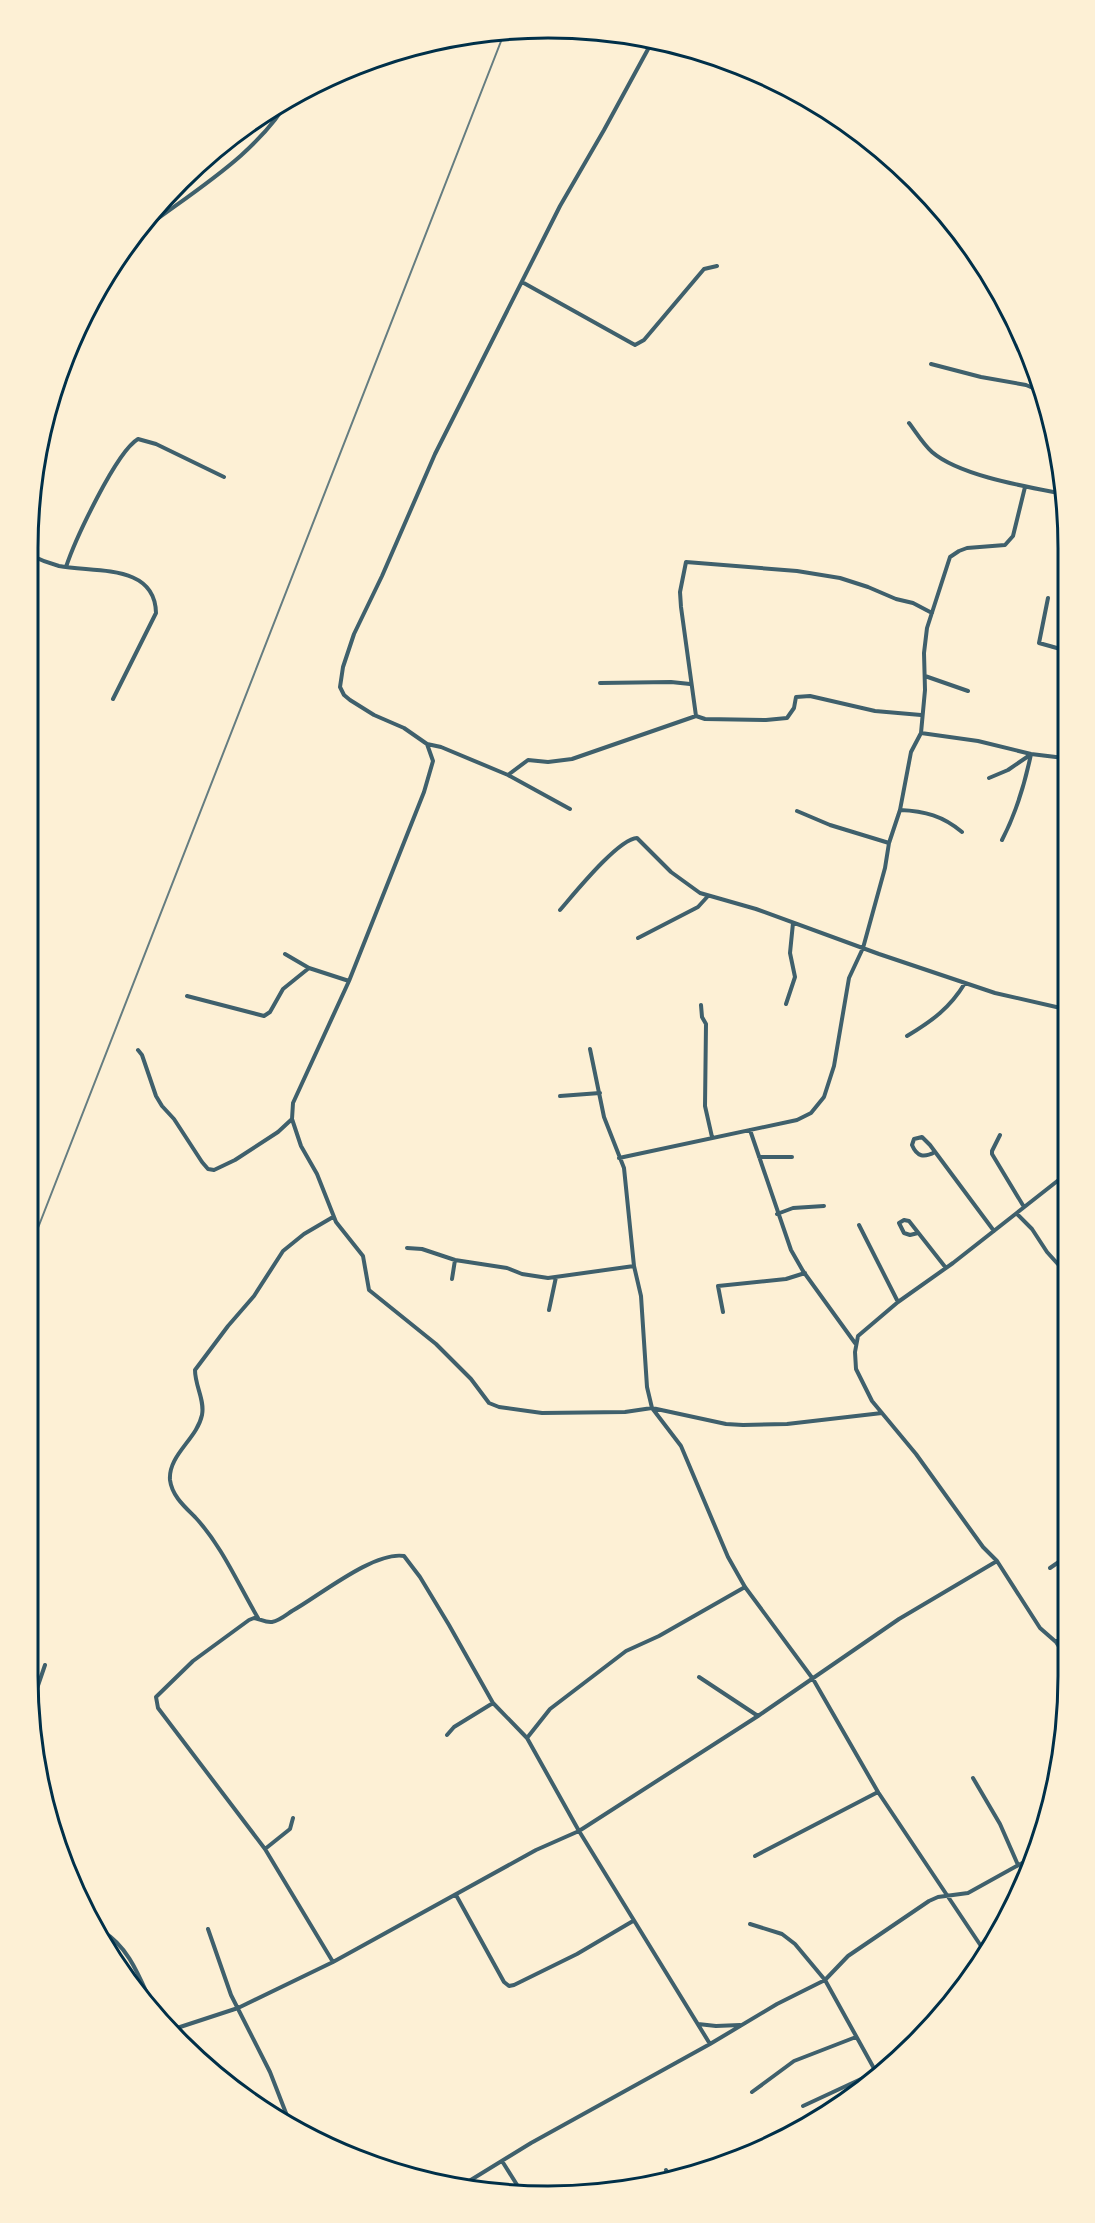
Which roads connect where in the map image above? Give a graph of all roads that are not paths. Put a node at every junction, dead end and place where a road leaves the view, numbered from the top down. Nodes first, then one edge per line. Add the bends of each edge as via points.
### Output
1 (649, 47) edge
2 (279, 114) edge
3 (158, 218) edge
4 (717, 266) dead end
5 (522, 282) junction
6 (931, 364) dead end
7 (1031, 387) edge
8 (909, 423) dead end
9 (224, 477) dead end
10 (1025, 487) junction
11 (1054, 492) edge
12 (38, 558) edge
13 (66, 567) junction
14 (1048, 598) dead end
15 (932, 613) junction
16 (1058, 649) edge
17 (925, 676) junction
18 (600, 683) dead end
19 (690, 684) junction
20 (968, 691) dead end
21 (113, 699) dead end
22 (921, 715) junction
23 (696, 716) junction
24 (921, 733) junction
25 (427, 744) junction
26 (1031, 754) junction
27 (1058, 757) edge
28 (508, 776) junction
29 (989, 778) dead end
30 (570, 809) dead end
31 (900, 810) junction
32 (797, 811) dead end
33 (962, 832) dead end
34 (1002, 840) dead end
35 (889, 843) junction
36 (708, 896) junction
37 (560, 910) dead end
38 (793, 923) junction
39 (638, 938) dead end
40 (863, 948) junction
41 (285, 954) dead end
42 (309, 968) junction
43 (349, 981) junction
44 (965, 983) junction
45 (187, 996) dead end
46 (786, 1004) dead end
47 (701, 1005) dead end
48 (1058, 1007) edge
49 (908, 1035) dead end
50 (590, 1049) dead end
51 (138, 1050) dead end
52 (600, 1093) junction
53 (560, 1096) dead end
54 (292, 1119) junction
55 (750, 1130) junction
56 (1000, 1135) dead end
57 (712, 1137) junction
58 (935, 1152) junction
59 (759, 1157) junction
60 (792, 1157) dead end
61 (619, 1158) junction
62 (1058, 1180) edge
63 (824, 1206) dead end
64 (1024, 1207) junction
65 (1016, 1213) junction
66 (777, 1214) junction
67 (333, 1217) junction
68 (859, 1225) dead end
69 (994, 1231) junction
70 (918, 1233) junction
71 (407, 1248) dead end
72 (454, 1260) junction
73 (1058, 1264) edge
74 (634, 1266) junction
75 (946, 1268) junction
76 (805, 1273) junction
77 (556, 1277) junction
78 (452, 1279) dead end
79 (898, 1302) junction
80 (549, 1310) dead end
81 (723, 1312) dead end
82 (855, 1344) junction
83 (652, 1408) junction
84 (882, 1413) junction
85 (997, 1562) junction
86 (1058, 1562) edge
87 (1050, 1568) dead end
88 (745, 1587) junction
89 (258, 1618) junction
90 (1056, 1642) joint
91 (1058, 1645) edge
92 (45, 1665) dead end
93 (699, 1677) dead end
94 (813, 1679) junction
95 (38, 1685) edge
96 (493, 1703) junction
97 (758, 1716) junction
98 (447, 1735) dead end
99 (527, 1738) junction
100 (972, 1778) dead end
101 (878, 1792) junction
102 (293, 1818) dead end
103 (579, 1831) junction
104 (265, 1850) junction
105 (755, 1856) dead end
106 (1022, 1863) edge
107 (1018, 1865) junction
108 (456, 1895) junction
109 (947, 1895) junction
110 (633, 1920) junction
111 (750, 1924) dead end
112 (208, 1929) dead end
113 (110, 1936) edge
114 (980, 1945) edge
115 (333, 1962) junction
116 (825, 1980) junction
117 (143, 1986) edge
118 (238, 2008) junction
119 (698, 2024) junction
120 (744, 2024) junction
121 (179, 2027) edge
122 (856, 2037) junction
123 (710, 2044) junction
124 (873, 2068) edge
125 (855, 2082) edge
126 (752, 2092) dead end
127 (803, 2106) dead end
128 (286, 2113) edge
129 (502, 2161) junction
130 (472, 2180) edge
131 (517, 2184) edge

1 - 5 street
2 - 3 street via 249,149
4 - 5 street via 705,269 644,340 635,345
5 - 25 street via 435,453 343,667 340,687 344,695
6 - 7 street
8 - 10 street via 933,452 945,460
9 - 13 street via 138,439 125,450 95,502
10 - 11 street
10 - 15 street via 1013,536 1005,545 966,548 950,557
12 - 13 street
13 - 21 street via 128,575 142,581 156,602 156,613
14 - 16 street via 1039,644
15 - 17 street via 924,653
15 - 19 street via 840,578 686,562 680,592
17 - 20 street
17 - 22 street
18 - 19 street
19 - 23 street
22 - 23 street via 875,711 810,696 796,697 787,718
22 - 24 street
23 - 28 street via 572,759 528,760
24 - 26 street
24 - 31 street via 911,752
25 - 28 street
25 - 43 street via 432,769
26 - 27 street
26 - 29 street
26 - 34 street
28 - 30 street
31 - 33 street via 925,812 949,820
31 - 35 street
32 - 35 street
35 - 40 street
36 - 37 street via 671,872 637,838 629,838 595,869
36 - 38 street
36 - 39 street via 698,907
38 - 40 street
38 - 46 street via 790,953 795,977
40 - 44 street
40 - 55 street via 849,978 834,1066 824,1097 811,1113 797,1120
41 - 42 street
42 - 43 street
42 - 45 street via 283,989 264,1016
43 - 54 street via 293,1103
44 - 48 street
44 - 49 street via 942,1014
47 - 57 street via 706,1030 705,1106
50 - 52 street
51 - 54 street via 156,1096 208,1169 235,1160
52 - 53 street
52 - 61 street
54 - 67 street
55 - 57 street
55 - 59 street
56 - 64 street via 992,1154
57 - 61 street
58 - 58 street via 920,1156 912,1145 914,1139 922,1137
58 - 69 street
59 - 60 street
59 - 66 street
61 - 74 street via 624,1168
62 - 64 street
63 - 66 street via 793,1208
64 - 65 street
65 - 69 street
65 - 73 street
66 - 76 street
67 - 83 street via 363,1256 369,1290 436,1344 489,1403 542,1413
67 - 89 street via 283,1251 254,1296 195,1370 202,1414 172,1466 173,1490 210,1534
68 - 79 street
69 - 75 street
70 - 70 street via 909,1221 899,1223 904,1233
70 - 75 street
71 - 72 street
72 - 77 street via 507,1268 522,1275
72 - 78 street
74 - 77 street
74 - 83 street via 641,1296 643,1355
75 - 79 street
76 - 81 street via 718,1287
76 - 82 street
77 - 80 street
79 - 82 street via 858,1336
82 - 84 street via 855,1369
83 - 84 street via 744,1425
83 - 88 street via 681,1446 728,1557
84 - 85 street
85 - 90 street via 1040,1628
85 - 94 street via 899,1619
86 - 87 street
88 - 94 street
88 - 99 street via 626,1651 550,1709
89 - 96 street via 278,1620 366,1566 392,1555 404,1556 444,1616
89 - 104 street via 241,1625 193,1661 158,1693 156,1702
90 - 91 street
92 - 95 street
93 - 97 street
94 - 97 street
94 - 101 street
96 - 98 street
96 - 99 street
97 - 103 street
99 - 103 street
100 - 107 street via 1000,1824
101 - 105 street
101 - 109 street
102 - 104 street via 290,1829
103 - 108 street
103 - 110 street
104 - 115 street
106 - 107 street
107 - 109 street via 968,1893
108 - 110 street via 509,1986 577,1954
108 - 115 street
109 - 114 street
109 - 116 street via 929,1901 848,1956
110 - 119 street
111 - 116 street via 788,1938
112 - 118 street
113 - 117 street via 127,1953
115 - 118 street
116 - 120 street
116 - 122 street
118 - 121 street
118 - 128 street
119 - 120 street
119 - 123 street
120 - 123 street
122 - 124 street
122 - 126 street via 794,2061
123 - 129 street
125 - 127 street
129 - 130 street
129 - 131 street

